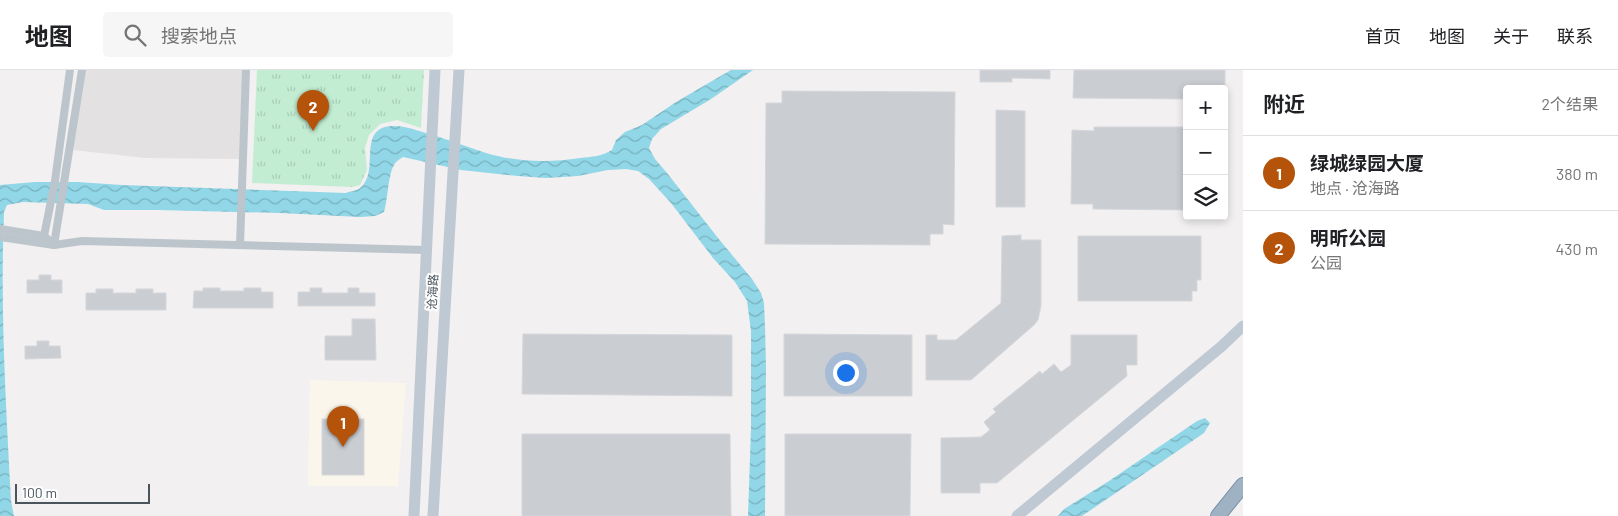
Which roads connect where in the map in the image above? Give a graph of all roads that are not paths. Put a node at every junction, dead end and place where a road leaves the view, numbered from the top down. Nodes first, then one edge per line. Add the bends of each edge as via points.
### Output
1 (70, 70) edge
2 (82, 70) edge
3 (246, 70) edge
4 (435, 70) edge
5 (459, 70) edge
6 (4, 234) edge
7 (44, 236) junction
8 (54, 245) junction
9 (240, 245) junction
10 (427, 250) junction
11 (1243, 326) edge
12 (1243, 485) edge
13 (414, 516) edge
14 (433, 516) edge
15 (1018, 516) edge
16 (1218, 516) edge

1 - 7 street
2 - 8 street
3 - 9 street
4 - 10 main road, 沧海路
5 - 14 main road, 沧海路
6 - 7 street
6 - 8 street
7 - 8 street
8 - 9 street via 82,241
9 - 10 street
10 - 13 main road, 沧海路
11 - 15 main road
12 - 16 highway

